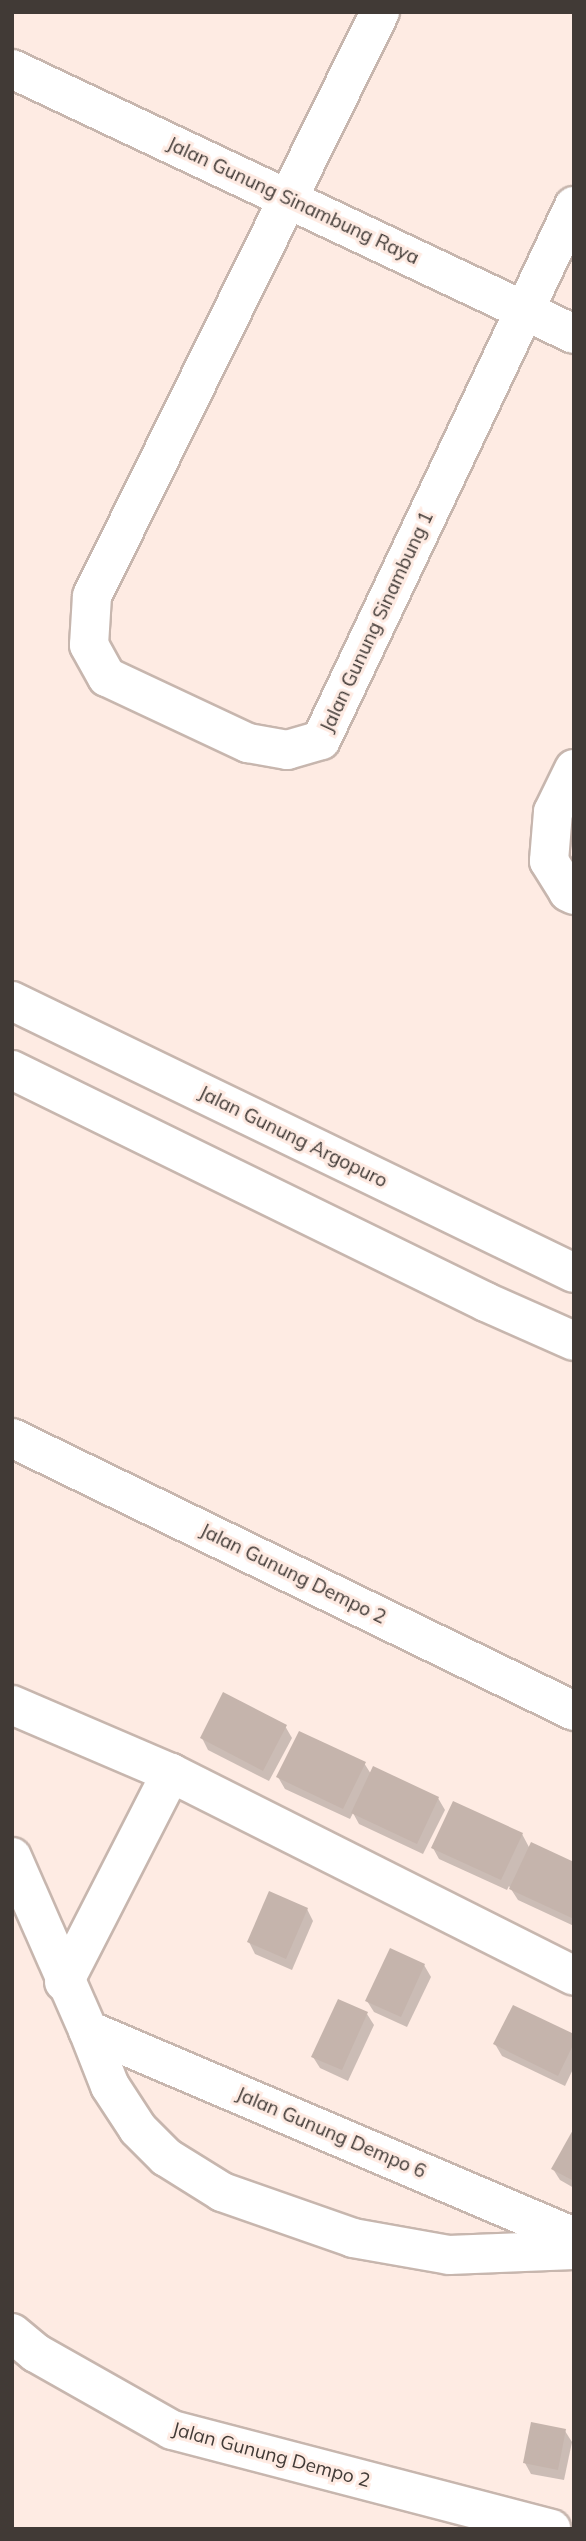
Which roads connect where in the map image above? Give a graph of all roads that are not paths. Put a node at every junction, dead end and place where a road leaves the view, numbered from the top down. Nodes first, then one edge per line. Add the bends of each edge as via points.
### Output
1 (380, 12) edge
2 (12, 69) edge
3 (288, 199) junction
4 (574, 206) edge
5 (524, 310) junction
6 (574, 334) edge
7 (574, 769) edge
8 (574, 895) edge
9 (12, 1002) edge
10 (12, 1070) edge
11 (574, 1273) edge
12 (574, 1342) edge
13 (12, 1438) edge
14 (12, 1705) edge
15 (574, 1711) edge
16 (171, 1773) junction
17 (12, 1857) edge
18 (574, 1976) edge
19 (64, 1982) junction
20 (88, 2030) junction
21 (574, 2237) edge
22 (574, 2250) edge
23 (12, 2333) edge
24 (551, 2529) edge

1 - 3 street, Jalan Gunung Sinambung 1
2 - 3 street, Jalan Gunung Sinambung Raya
3 - 5 street, Jalan Gunung Sinambung Raya
3 - 5 street, Jalan Gunung Sinambung 1 via 92,596 89,645 107,677 248,743 286,750 321,740
4 - 5 street, Jalan Gunung Sinambung 1
5 - 6 street, Jalan Gunung Sinambung Raya
7 - 8 street via 553,812 549,861
9 - 11 street, Jalan Gunung Argopuro
10 - 12 street
13 - 15 street, Jalan Gunung Dempo 2
14 - 16 street
16 - 18 street
16 - 19 street
17 - 19 street
19 - 20 street
20 - 21 street, Jalan Gunung Dempo 6
20 - 22 street via 110,2086 138,2129 166,2157 222,2192 353,2238 449,2255
23 - 24 street, Jalan Gunung Dempo 2 via 36,2353 172,2430

